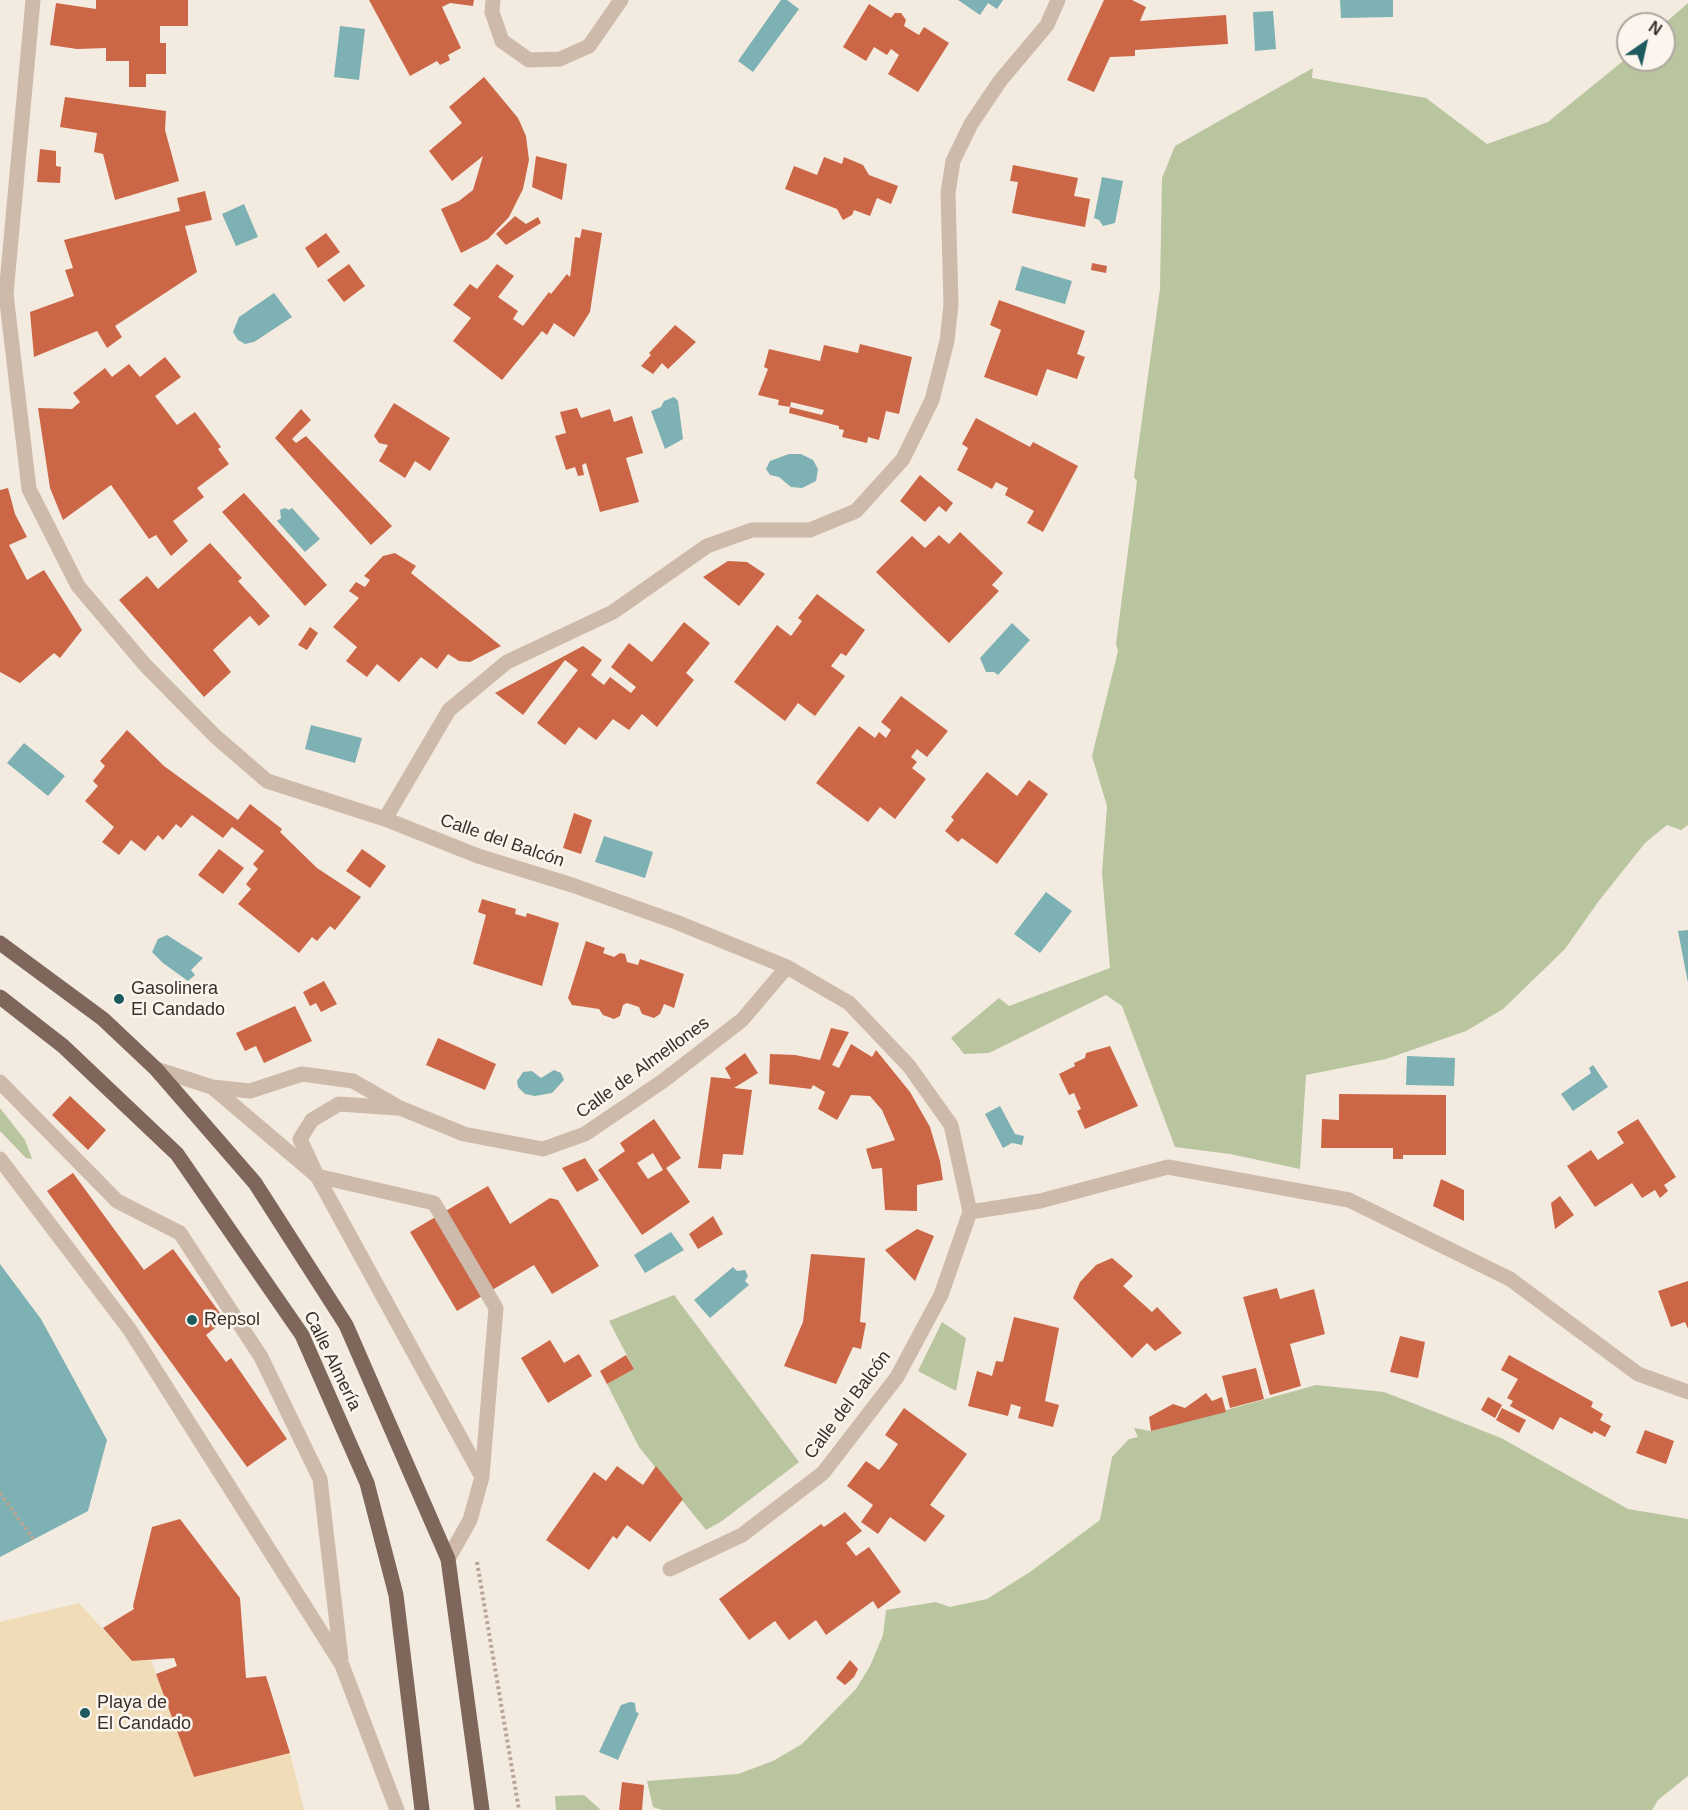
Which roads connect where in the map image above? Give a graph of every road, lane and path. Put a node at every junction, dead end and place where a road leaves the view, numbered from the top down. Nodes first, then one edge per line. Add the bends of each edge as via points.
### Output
1 (33, 0) edge
2 (493, 0) edge
3 (621, 0) edge
4 (1058, 0) edge
5 (385, 819) junction
6 (0, 943) edge
7 (787, 967) junction
8 (0, 997) edge
9 (156, 1069) junction
10 (0, 1082) edge
11 (212, 1087) junction
12 (399, 1108) junction
13 (0, 1159) edge
14 (317, 1176) junction
15 (970, 1212) junction
16 (1686, 1391) edge
17 (482, 1478) junction
18 (0, 1493) edge
19 (471, 1520) junction
20 (34, 1540) dead end
21 (448, 1559) junction
22 (670, 1569) dead end
23 (342, 1665) junction
24 (397, 1810) edge
25 (422, 1810) edge
26 (482, 1810) edge
27 (519, 1810) edge

1 - 5 street, Calle del Balcón via 6,294 29,489 78,586 147,666 215,736 267,781
2 - 3 street via 492,12 502,41 529,60 560,59 590,46
4 - 5 street via 1047,25 1000,81 977,116 953,161 948,193 951,304 947,340 932,400 903,459 856,511 810,530 752,530 707,546 613,612 507,662 449,710
5 - 7 street, Calle del Balcón via 478,856 676,922
6 - 9 main road, Calle Almería via 103,1019
7 - 12 street, Calle de Almellones via 742,1020 585,1134 543,1149 464,1134
7 - 15 street, Calle del Balcón via 849,1002 909,1066 951,1125
8 - 25 main road, Calle Almería via 63,1046 177,1154 302,1335 368,1483 393,1584
9 - 11 street, Calle de Almellones
9 - 21 main road, Calle Almería via 255,1183 346,1325
10 - 23 street via 117,1200 180,1233 261,1357 320,1479
11 - 12 street, Calle de Almellones via 250,1092 302,1074 353,1081
11 - 14 street
12 - 14 street via 339,1104 312,1120 300,1139
13 - 23 street via 130,1330
14 - 17 street
14 - 17 street via 434,1203 496,1308
15 - 16 street via 1040,1201 1168,1167 1349,1200 1510,1279 1638,1374
15 - 22 street, Calle del Balcón via 941,1295 897,1377 823,1473 742,1535
17 - 19 street
18 - 20 path
19 - 21 street
19 - 27 path
21 - 26 main road, Calle Almería
23 - 24 street

